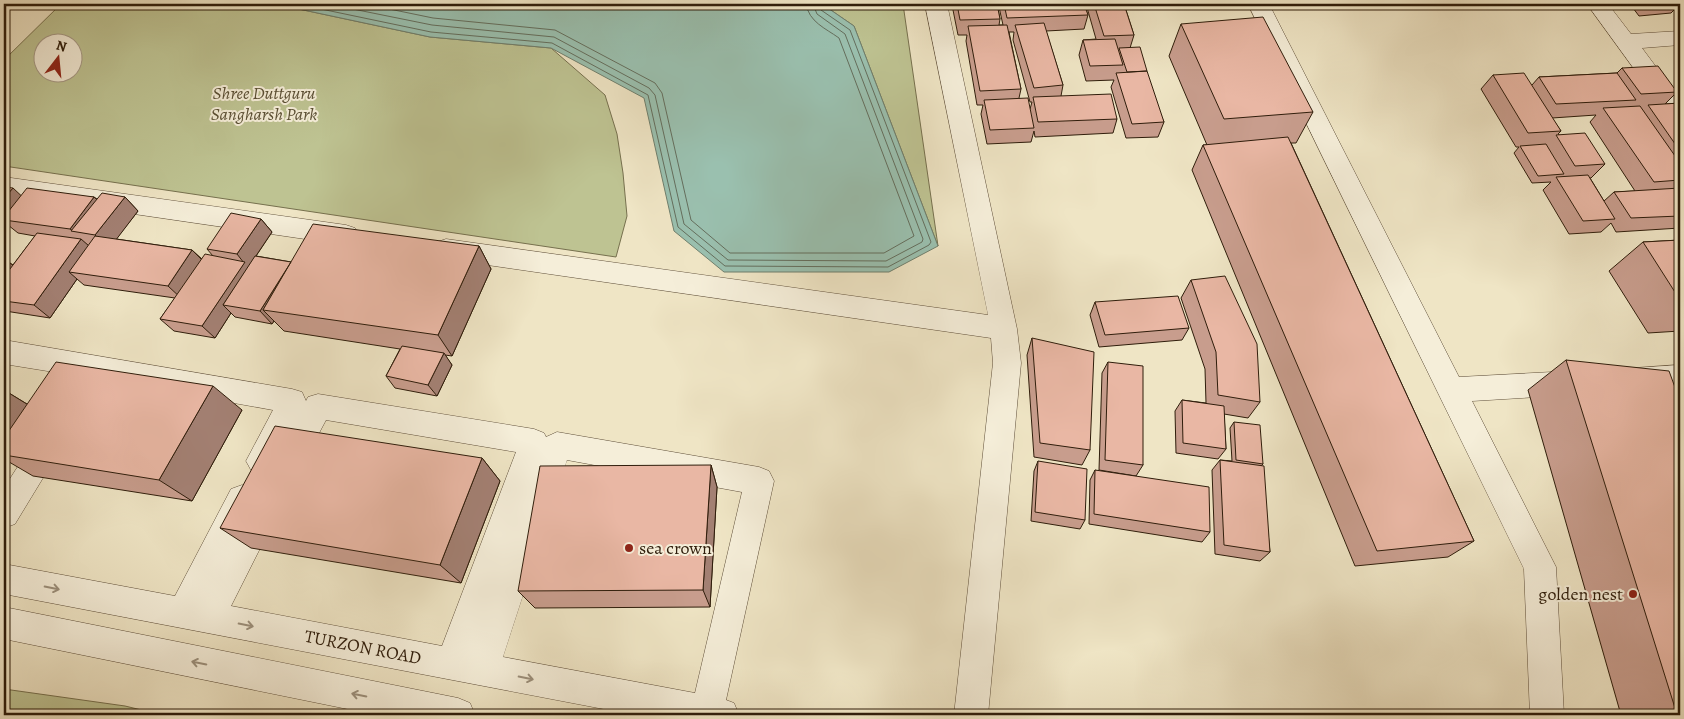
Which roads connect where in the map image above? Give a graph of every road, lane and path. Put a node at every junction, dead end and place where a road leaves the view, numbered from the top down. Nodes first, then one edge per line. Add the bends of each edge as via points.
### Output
1 (936, 4) edge
2 (1258, 4) edge
3 (1597, 4) edge
4 (1680, 38) edge
5 (1625, 42) junction
6 (1680, 115) edge
7 (4, 186) edge
8 (372, 239) edge
9 (421, 246) edge
10 (1004, 329) junction
11 (4, 352) edge
12 (1680, 378) edge
13 (1451, 390) junction
14 (4, 492) edge
15 (4, 514) edge
16 (4, 579) edge
17 (195, 616) junction
18 (4, 623) edge
19 (467, 667) junction
20 (715, 714) edge
21 (458, 715) edge
22 (971, 715) edge
23 (1546, 715) edge

1 - 10 street
2 - 13 street
3 - 5 street
4 - 5 street
5 - 6 street
7 - 8 street
9 - 10 street
10 - 22 street via 1007,362
11 - 14 street via 86,366
12 - 13 street
13 - 23 street via 1540,566
15 - 17 street via 98,367 292,401
16 -> 17 street, TURZON ROAD
17 -> 19 street, TURZON ROAD
17 - 19 street via 318,406 534,442
21 -> 18 street
19 -> 20 street, TURZON ROAD
19 - 20 street via 557,445 759,481

